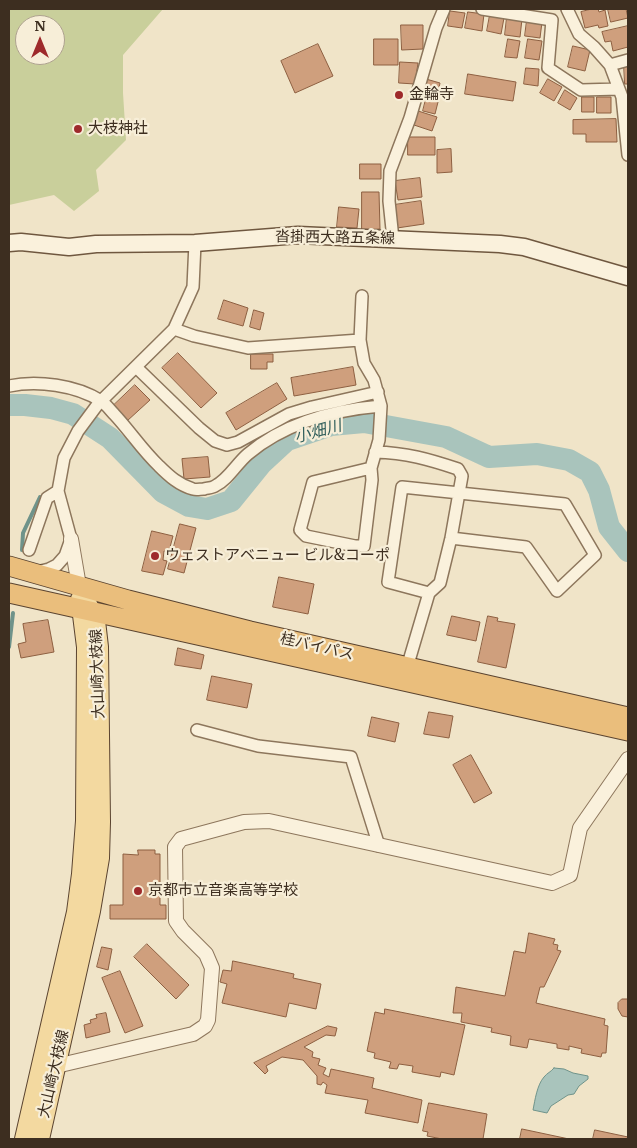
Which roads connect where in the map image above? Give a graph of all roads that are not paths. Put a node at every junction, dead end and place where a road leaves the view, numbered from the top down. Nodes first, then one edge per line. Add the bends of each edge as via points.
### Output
1 (444, 9) edge
2 (482, 9) edge
3 (571, 10) edge
4 (628, 60) edge
5 (610, 65) junction
6 (623, 94) edge
7 (628, 155) edge
8 (393, 239) junction
9 (9, 243) edge
10 (195, 243) junction
11 (628, 277) edge
12 (362, 296) dead end
13 (174, 329) junction
14 (360, 340) junction
15 (136, 367) junction
16 (9, 386) edge
17 (378, 392) junction
18 (100, 403) junction
19 (381, 409) junction
20 (375, 452) junction
21 (370, 468) junction
22 (58, 490) junction
23 (459, 493) junction
24 (451, 538) junction
25 (71, 539) junction
26 (29, 550) dead end
27 (9, 566) edge
28 (31, 573) junction
29 (9, 580) edge
30 (9, 593) edge
31 (429, 593) junction
32 (83, 602) junction
33 (406, 673) junction
34 (628, 717) edge
35 (197, 730) dead end
36 (628, 731) edge
37 (628, 758) edge
38 (379, 846) junction
39 (49, 1064) junction
40 (24, 1139) edge
41 (40, 1139) edge

1 - 8 street via 390,171
2 - 6 street via 552,20 548,68 581,90
3 - 5 street via 580,34
4 - 5 street
5 - 6 street
6 - 7 street
8 - 10 main road, 沓掛西大路五条線 via 298,235
8 - 11 main road, 沓掛西大路五条線 via 524,247
9 - 10 main road, 沓掛西大路五条線 via 69,248 96,244
10 - 13 street via 194,287
12 - 14 street
13 - 14 street via 248,348
13 - 15 street
14 - 17 street via 364,363
15 - 17 street via 199,428 215,441 227,445 289,414
15 - 18 street
16 - 18 street via 20,383 58,385
17 - 19 street
18 - 19 street via 129,430 144,452 164,471 179,484 196,490 215,486 247,455 291,426 361,408
18 - 22 street via 78,431 64,458
19 - 20 street
20 - 21 street
20 - 23 street via 422,457 458,468 462,476
21 - 21 street via 372,480 364,546 306,536 300,530 313,482
22 - 25 street
22 - 26 street via 47,498
23 - 24 street
23 - 24 street via 565,504 595,554 557,591 526,547
23 - 31 street via 402,487 388,582
24 - 31 street via 440,583
25 - 28 street via 58,565
25 - 32 street
27 - 28 highway, 桂バイパス
28 - 32 highway, 桂バイパス
29 - 32 highway
30 - 32 highway, 桂バイパス
31 - 33 street
32 - 33 highway, 桂バイパス
32 - 33 highway, 桂バイパス via 250,631
32 - 39 main road, 大山崎大枝線 via 96,621 99,647 100,858 91,912
33 - 34 highway, 桂バイパス
33 - 36 highway, 桂バイパス
35 - 38 street via 258,746 351,757
37 - 38 street via 580,828 570,875 552,883
38 - 39 street via 269,821 244,822 181,839 175,847 176,921 206,954 212,968 209,1014 205,1026 193,1034
39 - 40 main road, 大山崎大枝線
39 - 41 main road, 大山崎大枝線

